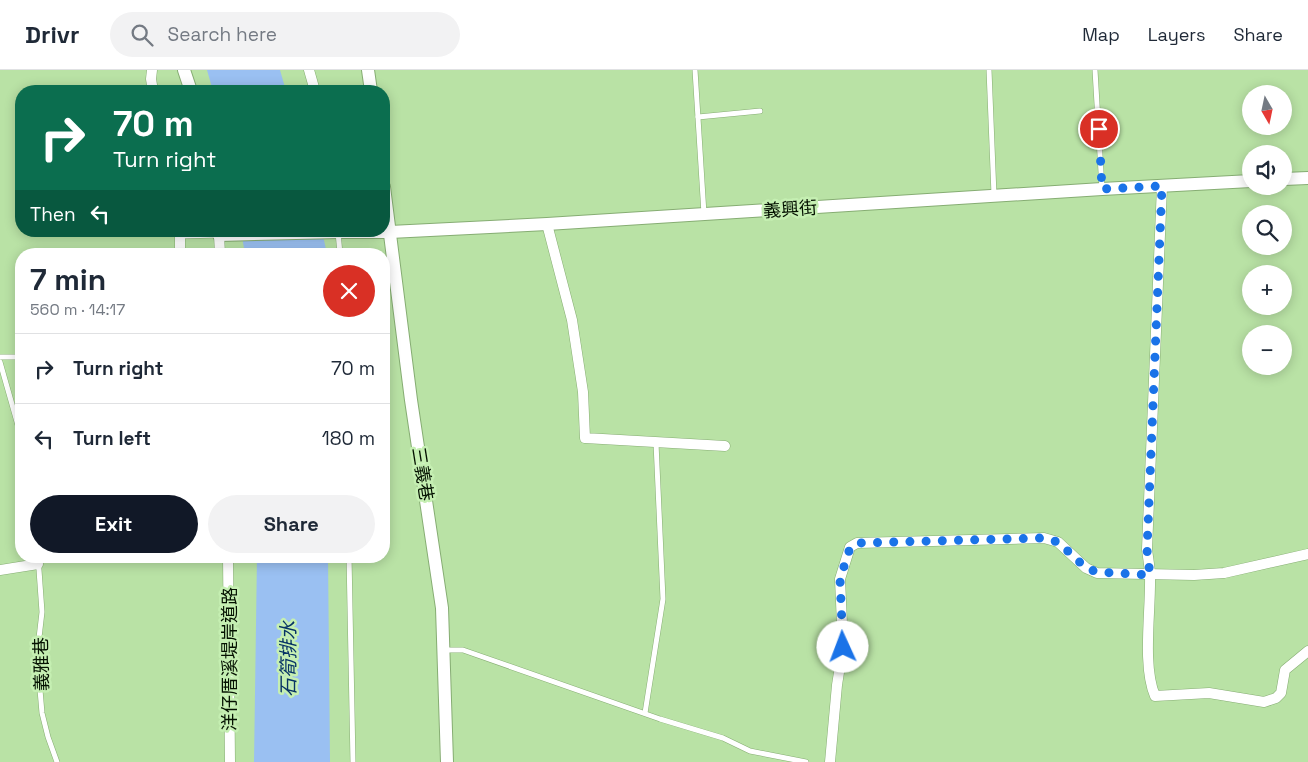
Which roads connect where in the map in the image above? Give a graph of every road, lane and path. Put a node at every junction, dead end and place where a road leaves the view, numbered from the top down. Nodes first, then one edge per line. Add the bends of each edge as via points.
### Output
1 (152, 70) edge
2 (184, 70) edge
3 (309, 70) edge
4 (368, 70) edge
5 (695, 70) edge
6 (989, 70) edge
7 (1096, 70) edge
8 (152, 85) edge
9 (189, 85) edge
10 (313, 85) edge
11 (370, 85) edge
12 (760, 111) dead end
13 (698, 117) junction
14 (1308, 178) edge
15 (1292, 179) edge
16 (1242, 182) edge
17 (1162, 186) junction
18 (1102, 189) junction
19 (994, 196) junction
20 (704, 214) junction
21 (547, 224) junction
22 (390, 232) joint
23 (0, 357) edge
24 (15, 357) edge
25 (0, 362) edge
26 (15, 415) edge
27 (656, 443) junction
28 (725, 446) dead end
29 (1308, 554) edge
30 (27, 563) edge
31 (38, 563) edge
32 (228, 563) edge
33 (348, 563) edge
34 (0, 570) edge
35 (1150, 575) junction
36 (445, 650) junction
37 (1308, 651) edge
38 (645, 714) junction
39 (57, 762) edge
40 (230, 762) edge
41 (353, 762) edge
42 (447, 762) edge
43 (806, 762) edge
44 (830, 762) edge

1 - 8 street
2 - 9 street
3 - 10 street
4 - 11 street
5 - 13 lane
6 - 19 lane
7 - 18 lane
12 - 13 lane
13 - 20 lane
14 - 15 street
16 - 17 street, 義興街
17 - 18 street, 義興街
17 - 35 street via 1147,550
18 - 19 street, 義興街
19 - 20 street, 義興街
20 - 21 street, 義興街
21 - 22 street, 義興街
21 - 27 street via 572,320 583,392 585,438
22 - 36 street, 三義巷 via 442,608
23 - 24 lane
25 - 26 lane
27 - 28 street
27 - 38 lane via 663,599
29 - 35 street via 1224,573
30 - 34 street, 義雅巷
31 - 39 lane, 義雅巷 via 42,612 37,655 42,713
32 - 40 street, 洋仔厝溪堤岸道路
33 - 41 lane
35 - 37 street via 1148,646 1151,687 1155,696 1209,694 1264,702 1276,698 1285,670
35 - 44 street via 1097,572 1086,568 1058,542 1044,538 858,543 850,548 840,579 843,647
36 - 38 lane via 463,650
36 - 42 street, 三義巷
38 - 43 lane via 723,738 750,751

